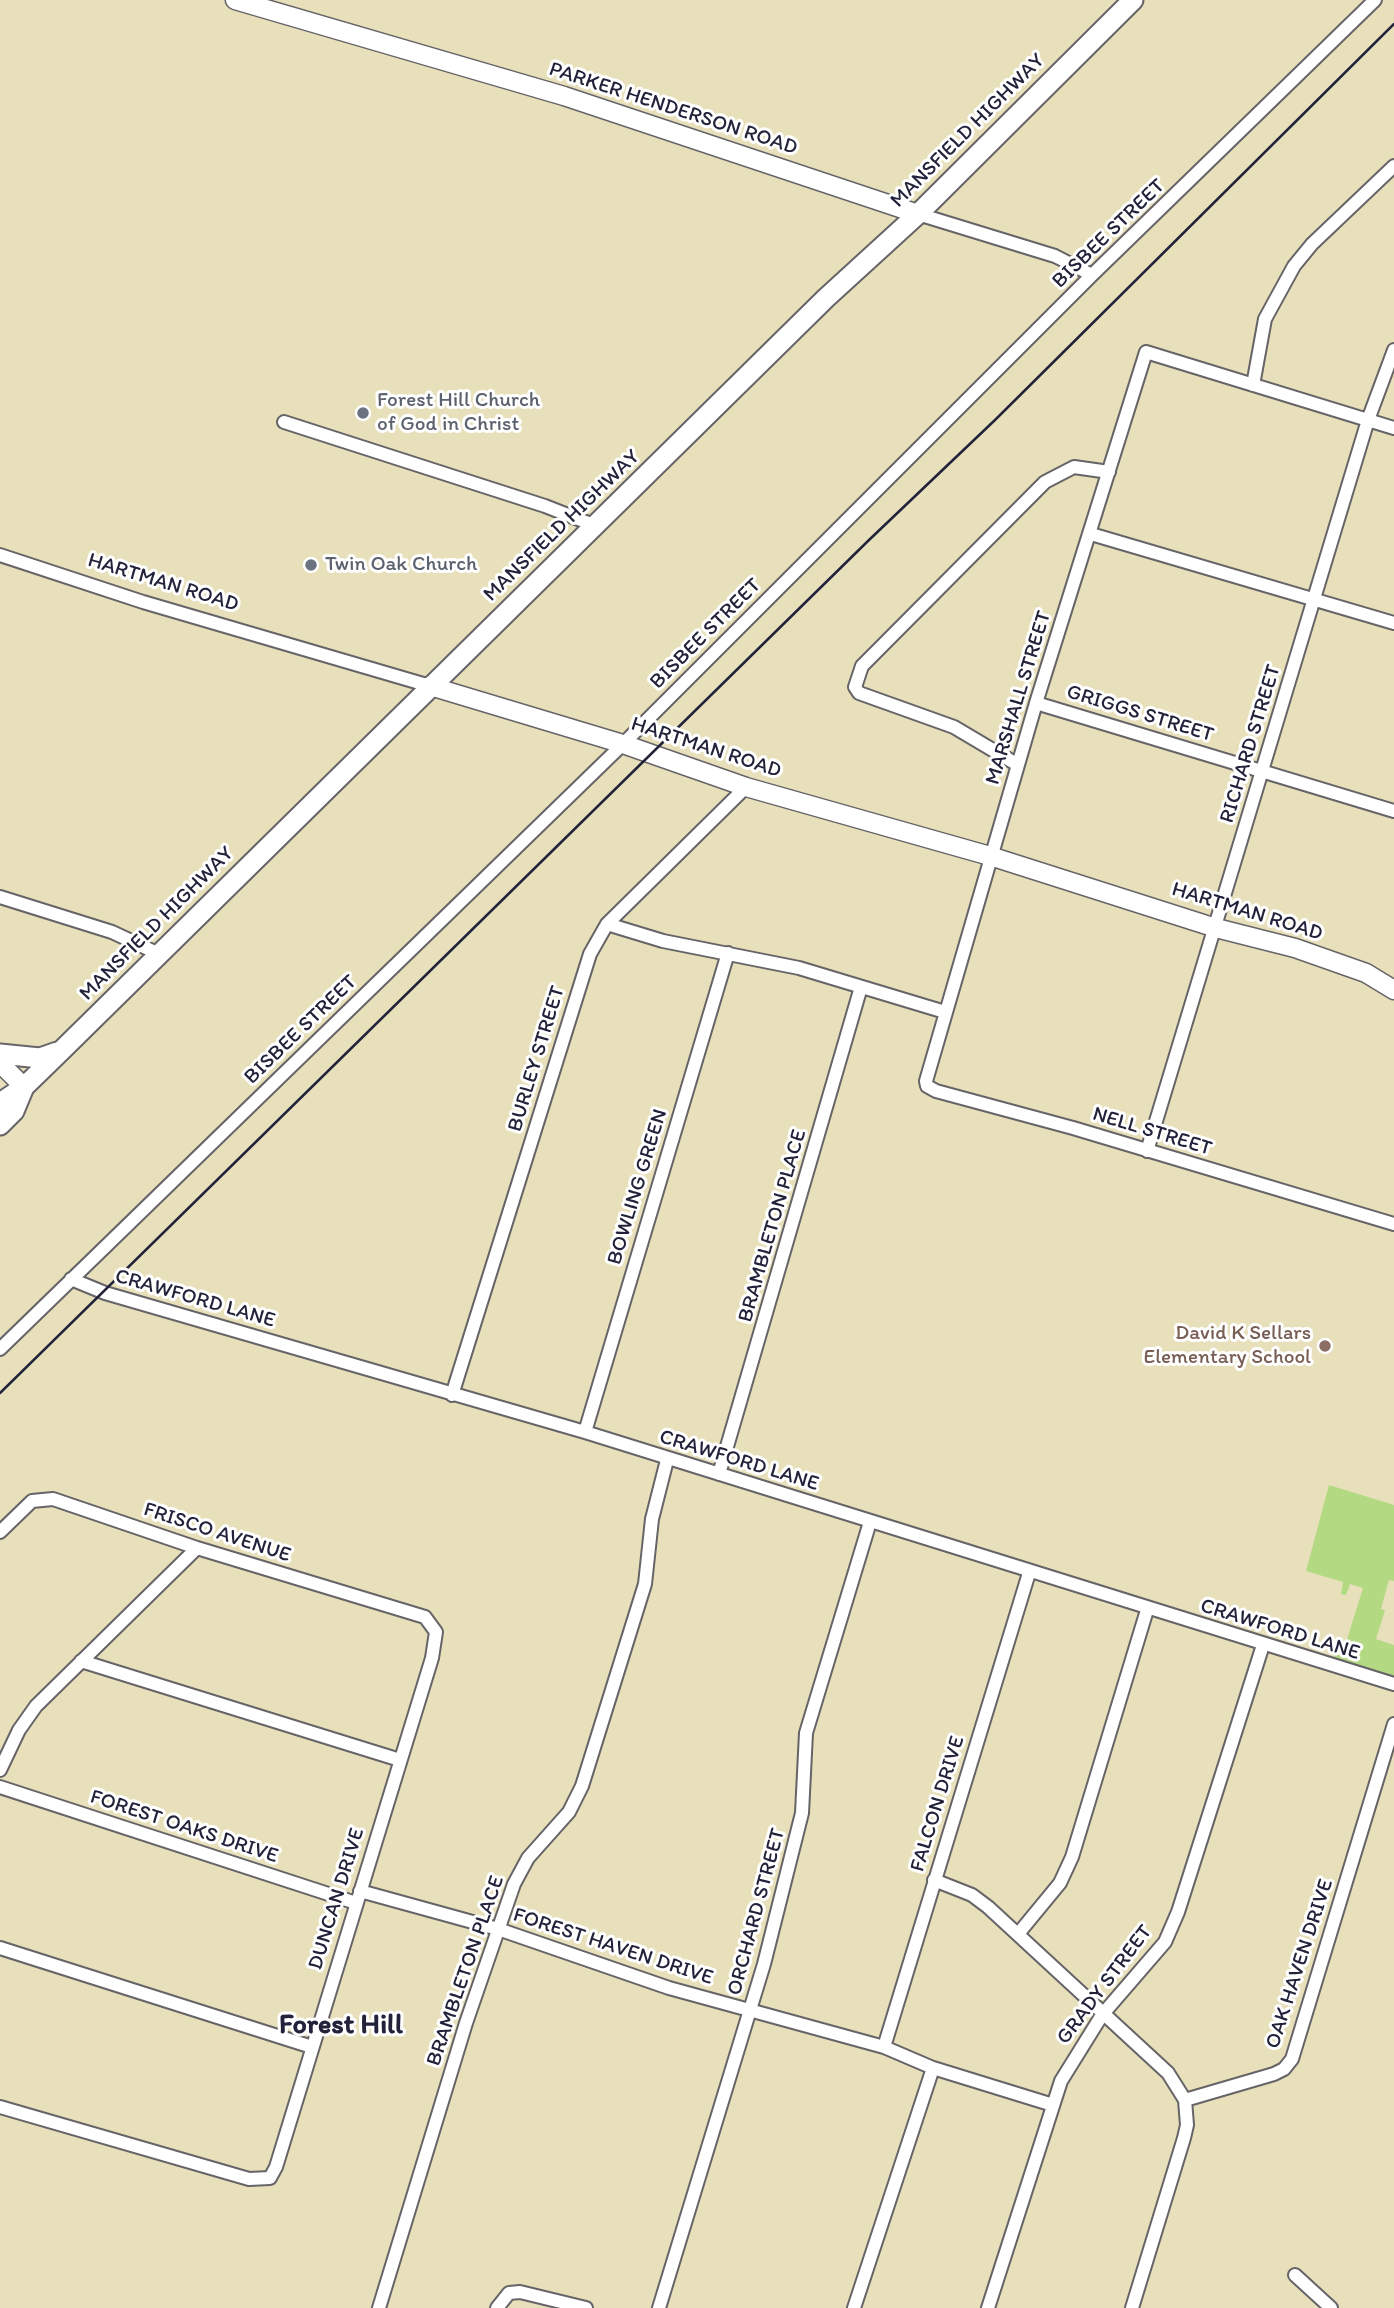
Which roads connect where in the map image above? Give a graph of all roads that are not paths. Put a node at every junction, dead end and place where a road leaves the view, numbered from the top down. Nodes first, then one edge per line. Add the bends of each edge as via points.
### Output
1 (235, 0) edge
2 (1133, 0) edge
3 (1375, 0) edge
4 (265, 4) edge
5 (1394, 166) edge
6 (918, 215) junction
7 (1093, 275) junction
8 (1394, 350) edge
9 (1253, 385) junction
10 (1368, 419) junction
11 (284, 422) dead end
12 (1394, 428) edge
13 (1109, 472) junction
14 (596, 526) junction
15 (1091, 534) junction
16 (0, 555) edge
17 (1314, 599) junction
18 (1394, 623) edge
19 (430, 687) junction
20 (1036, 703) junction
21 (623, 744) junction
22 (1018, 765) junction
23 (1263, 772) junction
24 (746, 787) junction
25 (1394, 811) edge
26 (990, 856) junction
27 (0, 897) edge
28 (607, 924) junction
29 (1216, 928) junction
30 (728, 953) junction
31 (159, 954) junction
32 (861, 987) junction
33 (1394, 990) edge
34 (945, 1012) junction
35 (61, 1051) junction
36 (0, 1054) edge
37 (932, 1057) joint
38 (0, 1063) edge
39 (24, 1087) junction
40 (3, 1107) edge
41 (1147, 1151) junction
42 (1394, 1224) edge
43 (71, 1279) junction
44 (0, 1349) edge
45 (452, 1395) junction
46 (584, 1433) junction
47 (667, 1460) junction
48 (719, 1475) junction
49 (870, 1522) junction
50 (0, 1532) edge
51 (197, 1548) junction
52 (1029, 1573) junction
53 (1147, 1610) junction
54 (432, 1623) joint
55 (1263, 1645) junction
56 (81, 1661) junction
57 (1394, 1684) edge
58 (1394, 1724) edge
59 (400, 1760) junction
60 (0, 1770) edge
61 (0, 1787) edge
62 (934, 1880) junction
63 (358, 1897) junction
64 (498, 1929) junction
65 (1018, 1934) junction
66 (0, 1948) edge
67 (750, 2010) junction
68 (1102, 2015) junction
69 (312, 2047) junction
70 (884, 2048) junction
71 (933, 2068) junction
72 (1185, 2100) junction
73 (1053, 2105) junction
74 (2, 2108) edge
75 (0, 2123) edge
76 (1295, 2275) dead end
77 (379, 2308) edge
78 (497, 2308) edge
79 (586, 2308) edge
80 (659, 2308) edge
81 (855, 2308) edge
82 (988, 2308) edge
83 (1132, 2308) edge
84 (1331, 2308) edge

1 - 4 street, PARKER HENDERSON ROAD
2 - 6 main road, MANSFIELD HIGHWAY
3 - 7 street, BISBEE STREET
4 - 6 street, PARKER HENDERSON ROAD via 564,96
5 - 9 street via 1294,266 1265,319
6 - 7 street, PARKER HENDERSON ROAD via 1055,256
6 - 14 main road, MANSFIELD HIGHWAY via 833,292
7 - 21 street, BISBEE STREET
8 - 10 street, RICHARD STREET
9 - 10 street
9 - 13 street, MARSHALL STREET via 1146,352
10 - 12 street
10 - 17 street, RICHARD STREET
11 - 14 street
13 - 15 street, MARSHALL STREET
13 - 22 street via 1074,467 1045,482 862,666 855,687 859,693 954,727
14 - 19 main road, MANSFIELD HIGHWAY
15 - 17 street
15 - 20 street, MARSHALL STREET
16 - 19 street, HARTMAN ROAD
17 - 18 street
17 - 23 street, RICHARD STREET
19 - 21 street, HARTMAN ROAD
19 - 31 main road, MANSFIELD HIGHWAY
20 - 22 street, MARSHALL STREET
20 - 23 street, GRIGGS STREET
21 - 24 street, HARTMAN ROAD
21 - 43 street, BISBEE STREET
22 - 26 street, MARSHALL STREET
23 - 25 street, GRIGGS STREET
23 - 29 street, RICHARD STREET
24 - 26 street, HARTMAN ROAD
24 - 28 street, BURLEY STREET
26 - 29 street, HARTMAN ROAD
26 - 34 street, MARSHALL STREET
27 - 31 street via 112,932
28 - 30 street
28 - 45 street, BURLEY STREET via 590,954
29 - 33 street, HARTMAN ROAD via 1295,948 1366,974
29 - 41 street, RICHARD STREET
30 - 32 street
30 - 46 street, BOWLING GREEN
31 - 35 main road, MANSFIELD HIGHWAY
32 - 34 street
32 - 48 street, BRAMBLETON PLACE
34 - 37 street, MARSHALL STREET
35 - 36 main road via 40,1058
35 - 39 main road, MANSFIELD HIGHWAY
37 - 41 street, NELL STREET via 926,1081 936,1091
38 - 39 street
39 - 40 main road, MANSFIELD HIGHWAY
41 - 42 street, NELL STREET
43 - 44 street, BISBEE STREET
43 - 45 street, CRAWFORD LANE
45 - 46 street, CRAWFORD LANE
46 - 47 street, CRAWFORD LANE
47 - 48 street, CRAWFORD LANE
47 - 64 street, BRAMBLETON PLACE via 652,1519 645,1584 582,1786 569,1812 528,1858
48 - 49 street, CRAWFORD LANE
49 - 52 street, CRAWFORD LANE
49 - 67 street, ORCHARD STREET via 806,1733 802,1813
50 - 51 street, FRISCO AVENUE via 32,1502 53,1499
51 - 54 street, FRISCO AVENUE via 425,1617
51 - 56 street
52 - 53 street, CRAWFORD LANE
52 - 62 street, FALCON DRIVE
53 - 55 street, CRAWFORD LANE
53 - 65 street via 1072,1857 1054,1892
54 - 59 street, DUNCAN DRIVE via 436,1644
55 - 57 street, CRAWFORD LANE
55 - 68 street, GRADY STREET via 1165,1942
56 - 59 street
56 - 60 street via 28,1715
58 - 72 street, OAK HAVEN DRIVE via 1292,2059 1274,2074
59 - 63 street, DUNCAN DRIVE
61 - 63 street, FOREST OAKS DRIVE
62 - 65 street via 972,1895
62 - 70 street, FALCON DRIVE
63 - 64 street, FOREST HAVEN DRIVE
63 - 69 street, DUNCAN DRIVE
64 - 67 street, FOREST HAVEN DRIVE
64 - 77 street, BRAMBLETON PLACE
65 - 68 street
66 - 69 street
67 - 70 street, FOREST HAVEN DRIVE
67 - 80 street, ORCHARD STREET
68 - 72 street via 1168,2073
68 - 73 street, GRADY STREET via 1074,2057
69 - 74 street, DUNCAN DRIVE via 276,2167 270,2178 262,2181
70 - 71 street, FOREST HAVEN DRIVE
71 - 73 street, FOREST HAVEN DRIVE
71 - 81 street
72 - 83 street via 1184,2138
73 - 82 street, GRADY STREET
74 - 75 street
76 - 84 street
78 - 79 street via 509,2293 529,2292

